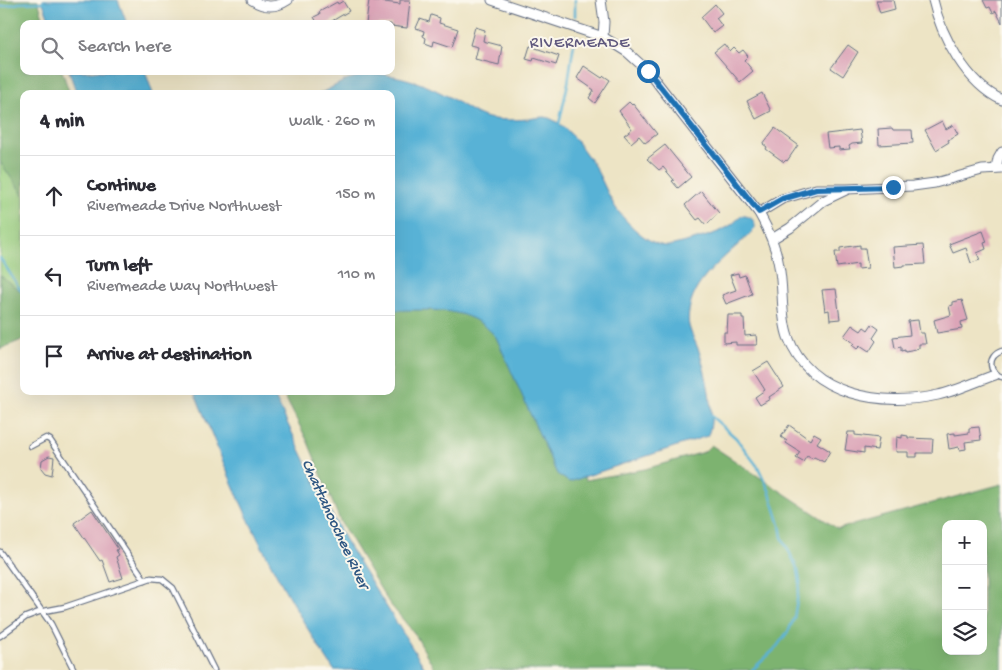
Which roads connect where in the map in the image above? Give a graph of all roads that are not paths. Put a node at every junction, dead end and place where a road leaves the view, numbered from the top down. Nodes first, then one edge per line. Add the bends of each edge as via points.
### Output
1 (252, 0) edge
2 (288, 0) edge
3 (492, 0) edge
4 (600, 0) edge
5 (933, 0) edge
6 (603, 37) junction
7 (1002, 100) edge
8 (1002, 152) edge
9 (999, 169) edge
10 (846, 190) junction
11 (759, 212) junction
12 (772, 239) junction
13 (1002, 351) edge
14 (999, 376) edge
15 (32, 446) dead end
16 (0, 552) edge
17 (145, 580) junction
18 (42, 611) junction
19 (0, 636) edge
20 (74, 670) edge
21 (214, 670) edge

1 - 2 street via 264,6
3 - 6 street
4 - 6 street
5 - 7 street via 951,48 979,85
6 - 11 street via 648,71
8 - 9 street via 998,159
9 - 10 street via 982,170 935,183
10 - 11 street via 828,188 804,192 782,199
10 - 12 street via 823,200
11 - 12 street
12 - 14 street via 780,266 783,317 788,337 802,363 824,382 854,394 902,399 939,395
13 - 14 lane via 995,354 991,362
15 - 17 lane via 41,439 50,440
16 - 18 lane
17 - 18 lane via 65,607
17 - 21 lane via 162,579 173,588
18 - 19 lane via 26,616
18 - 20 lane

